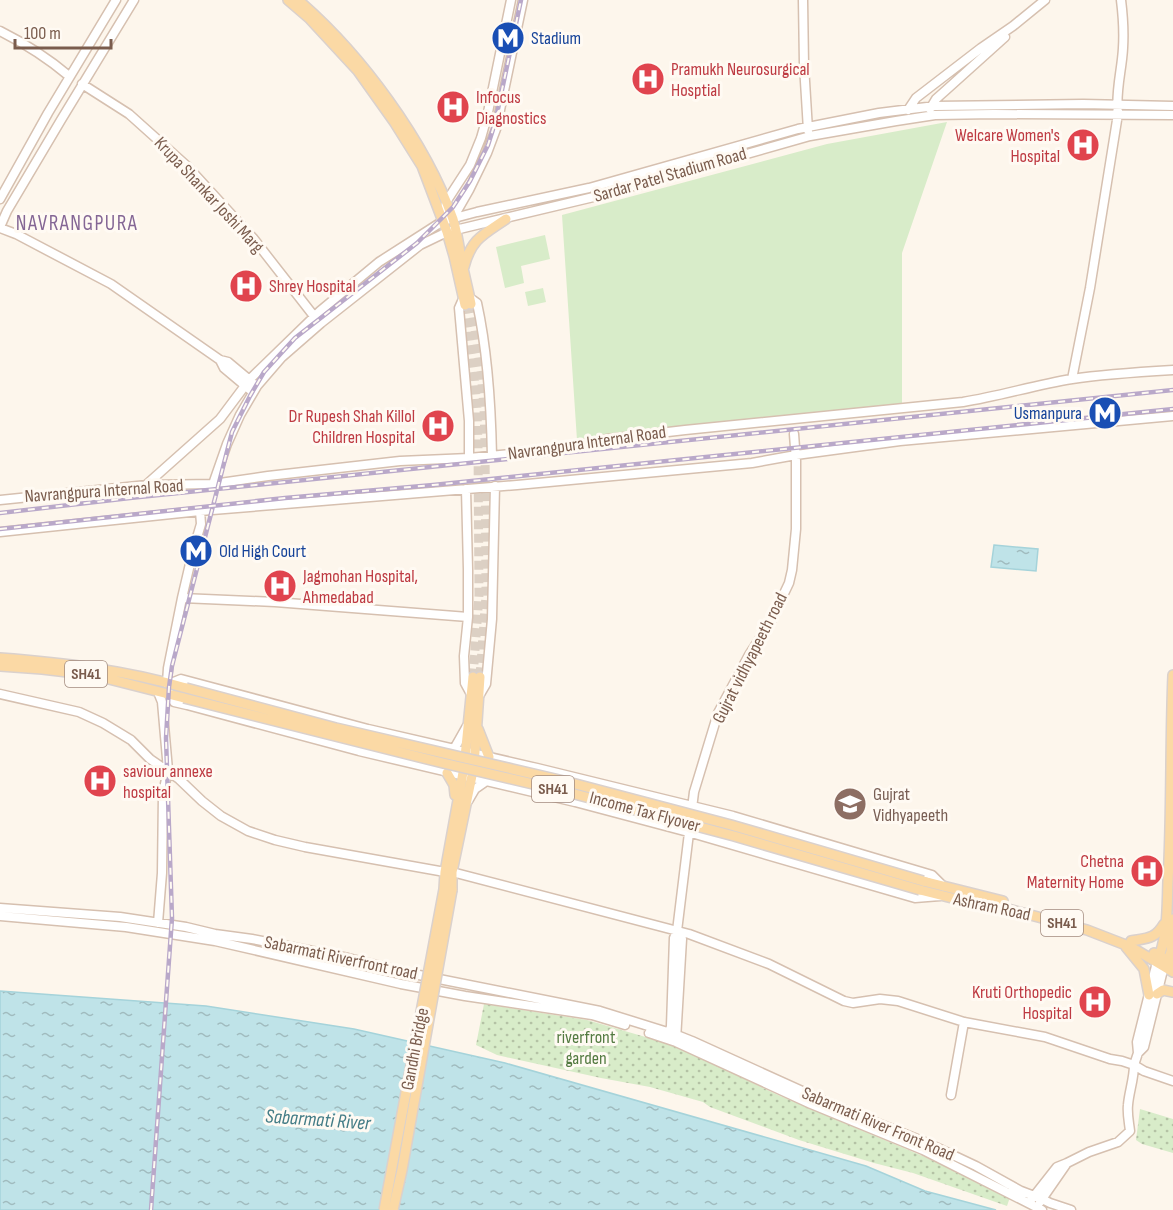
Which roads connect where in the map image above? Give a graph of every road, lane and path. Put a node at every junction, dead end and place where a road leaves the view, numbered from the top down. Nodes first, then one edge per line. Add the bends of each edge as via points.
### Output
1 (116, 0) edge
2 (134, 0) edge
3 (288, 0) edge
4 (298, 0) edge
5 (511, 0) edge
6 (523, 0) edge
7 (803, 0) edge
8 (1044, 0) edge
9 (1049, 0) edge
10 (1121, 0) edge
11 (0, 31) edge
12 (69, 76) junction
13 (82, 84) junction
14 (945, 91) junction
15 (945, 105) junction
16 (931, 106) junction
17 (1173, 106) edge
18 (908, 109) junction
19 (1117, 109) junction
20 (1173, 115) edge
21 (927, 117) junction
22 (906, 119) junction
23 (809, 132) junction
24 (600, 185) junction
25 (469, 190) junction
26 (602, 195) junction
27 (547, 197) junction
28 (0, 199) edge
29 (446, 202) junction
30 (550, 208) junction
31 (477, 212) junction
32 (506, 219) junction
33 (448, 220) junction
34 (1, 225) edge
35 (452, 231) junction
36 (464, 269) junction
37 (467, 301) junction
38 (317, 320) junction
39 (1173, 370) edge
40 (1072, 379) junction
41 (248, 382) junction
42 (255, 389) junction
43 (1173, 416) edge
44 (793, 427) junction
45 (796, 455) junction
46 (492, 456) junction
47 (468, 458) junction
48 (213, 484) junction
49 (147, 485) junction
50 (495, 486) junction
51 (466, 489) junction
52 (0, 500) edge
53 (200, 511) junction
54 (0, 532) edge
55 (182, 598) junction
56 (468, 617) junction
57 (0, 658) edge
58 (0, 666) edge
59 (1173, 675) edge
60 (477, 677) tunnel mouth
61 (169, 683) junction
62 (158, 692) junction
63 (185, 693) junction
64 (0, 694) edge
65 (170, 694) junction
66 (475, 695) junction
67 (473, 723) junction
68 (1173, 736) edge
69 (454, 749) junction
70 (470, 753) junction
71 (489, 757) junction
72 (1172, 759) edge
73 (168, 770) junction
74 (467, 772) junction
75 (447, 773) junction
76 (485, 782) junction
77 (461, 806) junction
78 (691, 806) junction
79 (688, 832) junction
80 (448, 872) junction
81 (448, 889) junction
82 (943, 892) junction
83 (0, 908) edge
84 (1173, 910) edge
85 (0, 916) edge
86 (1171, 922) edge
87 (158, 923) junction
88 (677, 931) junction
89 (1127, 942) junction
90 (1166, 963) edge
91 (1173, 992) edge
92 (1153, 995) junction
93 (964, 1022) junction
94 (673, 1037) junction
95 (1134, 1065) junction
96 (1173, 1081) edge
97 (951, 1095) dead end
98 (1037, 1203) edge
99 (384, 1210) edge
100 (393, 1210) edge
101 (1071, 1210) edge

1 - 12 street
2 - 13 street
3 - 33 main road via 358,71 422,166
4 - 29 main road via 363,67 401,119
5 - 29 street via 481,138 470,165
6 - 25 street via 496,129
7 - 23 street
8 - 18 street via 916,98
9 - 14 street
10 - 19 street via 1124,28
11 - 12 street
12 - 28 street
13 - 34 street
13 - 38 street, Krupa Shankar Joshi Marg via 129,114 187,166 253,238
14 - 15 street
14 - 16 street
15 - 16 street, Sardar Patel Stadium Road
15 - 19 street, Sardar Patel Stadium Road
16 - 18 street, Sardar Patel Stadium Road
16 - 21 street
17 - 19 street, Sardar Patel Stadium Road
18 - 22 street
18 - 23 street, Sardar Patel Stadium Road via 835,121
19 - 20 street, Sardar Patel Stadium Road
19 - 21 street, Sardar Patel Stadium Road
19 - 40 street
21 - 22 street, Sardar Patel Stadium Road
22 - 23 street, Sardar Patel Stadium Road
23 - 24 street, Sardar Patel Stadium Road via 751,141
23 - 26 street, Sardar Patel Stadium Road
24 - 26 street
24 - 27 street, Sardar Patel Stadium Road
25 - 31 street via 470,208
25 - 33 street
26 - 30 street, Sardar Patel Stadium Road
27 - 30 street
27 - 31 street, Sardar Patel Stadium Road
29 - 33 main road
30 - 32 street, Sardar Patel Stadium Road
31 - 33 street, Sardar Patel Stadium Road
32 - 35 street, Sardar Patel Stadium Road
32 - 36 main road via 472,245
33 - 35 main road
33 - 38 street, Sardar Patel Stadium Road via 379,262 347,287
34 - 41 street via 111,284 228,362
35 - 36 main road
35 - 37 main road via 454,256
35 - 38 street, Sardar Patel Stadium Road via 420,245
36 - 37 main road
37 - 46 street via 477,303 485,350
37 - 47 street via 459,308 469,421
38 - 41 street via 284,344
38 - 42 street, Sardar Patel Stadium Road
39 - 40 street, Navrangpura Internal Road
40 - 44 street, Navrangpura Internal Road via 963,402
41 - 42 street
41 - 49 street via 224,415
42 - 48 street, Sardar Patel Stadium Road via 227,444
43 - 45 street, Navrangpura Internal Road via 900,441
44 - 45 street, Gujrat vidhyapeeth road
44 - 46 street, Navrangpura Internal Road via 685,429
45 - 50 street, Navrangpura Internal Road via 752,463
45 - 78 street, Gujrat vidhyapeeth road via 796,529 789,584 718,713
46 - 47 street, Navrangpura Internal Road
47 - 48 street, Navrangpura Internal Road via 400,461
48 - 49 street, Navrangpura Internal Road
49 - 52 street, Navrangpura Internal Road
50 - 51 street, Navrangpura Internal Road
50 - 66 street via 492,619 486,684
51 - 53 street, Navrangpura Internal Road
51 - 56 street
53 - 54 street, Navrangpura Internal Road
53 - 55 street via 201,524
55 - 56 street
55 - 61 street via 168,668
56 - 66 street via 465,683
57 - 61 main road via 94,668
58 - 62 main road, SH41 via 93,675
59 - 68 main road
60 - 66 main road
61 - 63 main road, Income Tax Flyover
61 - 69 street via 181,679
62 - 65 main road, SH41
62 - 73 street
63 - 65 main road, Income Tax Flyover / SH41
63 - 82 main road, Income Tax Flyover / SH41, bridge via 432,761 579,795
64 - 73 street via 79,712 131,740
65 - 75 street via 174,702
66 - 67 main road
67 - 69 street
67 - 70 main road
67 - 71 main road
68 - 72 main road
69 - 70 street
70 - 71 street
70 - 74 main road
71 - 78 street
72 - 86 main road
73 - 80 street via 221,816 248,831 305,847
73 - 87 street
74 - 75 street
74 - 76 street
74 - 77 main road
75 - 77 main road
76 - 77 street
76 - 79 street
77 - 80 main road
78 - 79 street, Gujrat vidhyapeeth road
78 - 82 street via 932,875
79 - 82 street via 915,898
79 - 88 street, Gujrat vidhyapeeth road
80 - 81 main road
80 - 88 street
81 - 99 main road, Gandhi Bridge, bridge
81 - 100 main road, Gandhi Bridge, bridge
82 - 89 main road, Ashram Road / SH41
83 - 87 street, Sabarmati Riverfront road
84 - 86 main road
85 - 94 street, Sabarmati Riverfront road via 126,927 214,940 401,984 592,1015
86 - 89 main road via 1159,933
86 - 90 main road via 1171,952
87 - 94 street, Sabarmati Riverfront road via 600,1011
88 - 93 street via 769,964 844,1001 898,1001
88 - 94 street via 681,939
89 - 90 main road, Ashram Road / SH41
89 - 92 main road via 1144,969
90 - 92 street
91 - 92 main road via 1163,990
92 - 95 street via 1144,1047
93 - 95 street via 1045,1037
93 - 97 street
94 - 98 street, Sabarmati River Front Road via 925,1142
95 - 96 street
95 - 98 street via 1128,1104 1130,1131 1118,1142 1057,1167
98 - 101 street, Sabarmati River Front Road

